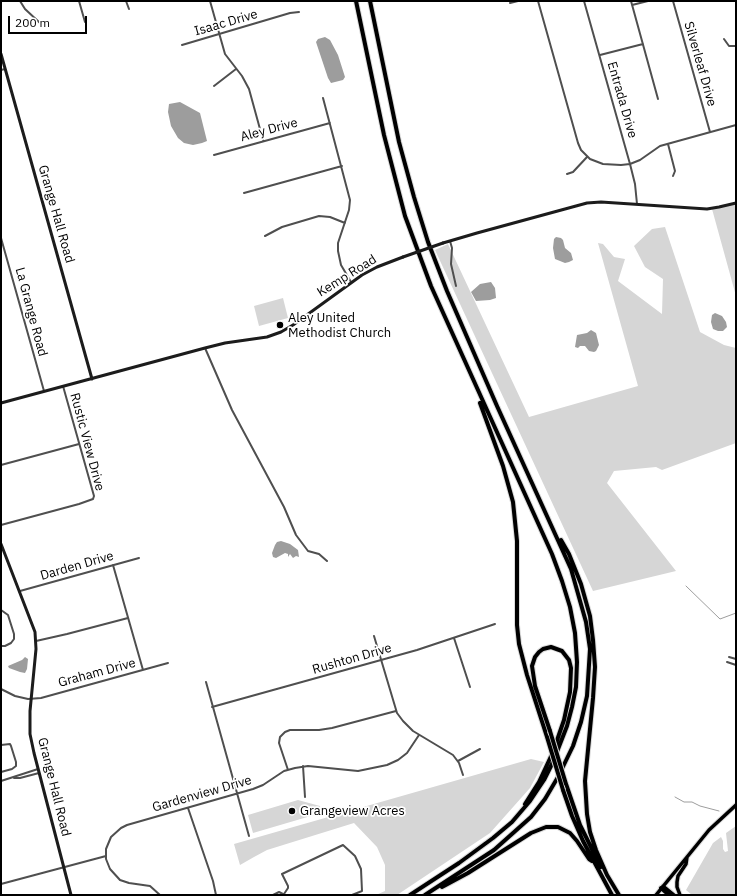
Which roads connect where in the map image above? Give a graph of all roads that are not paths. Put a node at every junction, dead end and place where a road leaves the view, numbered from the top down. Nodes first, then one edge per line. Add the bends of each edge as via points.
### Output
1 (20, 1) edge
2 (79, 1) edge
3 (126, 1) edge
4 (210, 1) edge
5 (356, 1) edge
6 (370, 1) edge
7 (518, 1) edge
8 (538, 1) edge
9 (584, 1) edge
10 (631, 1) edge
11 (648, 1) edge
12 (673, 1) edge
13 (510, 3) dead end
14 (632, 5) junction
15 (129, 9) dead end
16 (298, 12) dead end
17 (85, 22) dead end
18 (40, 23) dead end
19 (219, 35) junction
20 (724, 39) dead end
21 (643, 44) junction
22 (182, 45) dead end
23 (736, 46) edge
24 (1, 54) edge
25 (600, 55) junction
26 (5, 69) junction
27 (1, 70) edge
28 (236, 70) junction
29 (214, 86) dead end
30 (323, 98) dead end
31 (658, 99) dead end
32 (330, 123) junction
33 (736, 125) edge
34 (710, 132) junction
35 (263, 140) junction
36 (668, 144) junction
37 (214, 155) dead end
38 (586, 157) junction
39 (630, 164) junction
40 (342, 166) junction
41 (567, 174) dead end
42 (673, 176) dead end
43 (244, 193) dead end
44 (736, 203) edge
45 (637, 204) junction
46 (346, 223) junction
47 (265, 236) dead end
48 (1, 238) edge
49 (450, 241) junction
50 (351, 282) junction
51 (456, 286) dead end
52 (205, 348) junction
53 (470, 376) junction
54 (92, 379) junction
55 (62, 386) junction
56 (44, 392) junction
57 (1, 404) edge
58 (79, 444) junction
59 (1, 465) edge
60 (551, 522) junction
61 (1, 525) edge
62 (1, 544) edge
63 (3, 554) edge
64 (139, 558) dead end
65 (327, 561) dead end
66 (113, 565) junction
67 (20, 591) junction
68 (1, 610) edge
69 (128, 618) junction
70 (495, 624) dead end
71 (374, 636) dead end
72 (454, 638) junction
73 (36, 641) junction
74 (1, 646) edge
75 (729, 657) dead end
76 (736, 659) edge
77 (381, 660) junction
78 (727, 662) dead end
79 (168, 663) dead end
80 (736, 665) edge
81 (143, 670) junction
82 (206, 682) dead end
83 (470, 687) dead end
84 (1, 689) edge
85 (31, 699) junction
86 (212, 707) junction
87 (396, 711) junction
88 (419, 735) junction
89 (1, 745) edge
90 (480, 749) dead end
91 (458, 761) junction
92 (303, 766) junction
93 (38, 769) junction
94 (288, 770) junction
95 (1, 772) edge
96 (39, 773) junction
97 (464, 775) dead end
98 (13, 778) junction
99 (1, 781) edge
100 (237, 794) junction
101 (305, 797) dead end
102 (736, 805) edge
103 (188, 808) junction
104 (512, 822) junction
105 (249, 836) dead end
106 (106, 856) junction
107 (686, 857) junction
108 (592, 861) junction
109 (64, 868) junction
110 (607, 875) junction
111 (1, 884) edge
112 (662, 887) junction
113 (285, 894) edge
114 (72, 895) edge
115 (160, 895) edge
116 (216, 895) edge
117 (273, 895) edge
118 (352, 895) edge
119 (410, 895) edge
120 (426, 895) edge
121 (612, 895) edge
122 (619, 895) edge
123 (656, 895) edge
124 (670, 895) edge
125 (674, 895) edge
126 (680, 895) edge

1 - 18 street via 25,10
2 - 17 street
3 - 15 street
4 - 19 street
5 - 53 highway via 384,135 405,216 430,286
6 - 60 highway via 399,142 428,242 491,392
7 - 13 street
8 - 38 street via 578,143
9 - 25 street, Entrada Drive
10 - 14 street
11 - 14 street
12 - 34 street, Silverleaf Drive
14 - 21 street
16 - 19 street, Isaac Drive
19 - 22 street, Isaac Drive
19 - 28 street via 225,54
20 - 23 street via 729,46
21 - 25 street
21 - 31 street
24 - 26 main road, Grange Hall Road
25 - 39 street, Entrada Drive
26 - 27 street
26 - 54 main road, Grange Hall Road
28 - 29 street
28 - 35 street via 249,89
30 - 32 street
32 - 35 street, Aley Drive
32 - 40 street
33 - 34 street
34 - 36 street
35 - 37 street, Aley Drive
36 - 39 street via 656,148
36 - 42 street via 675,171
38 - 39 street via 603,164
38 - 41 street via 573,172
39 - 45 street, Entrada Drive
40 - 43 street
40 - 46 street via 350,200
44 - 45 main road, Kemp Road via 712,209
45 - 49 main road, Kemp Road via 585,203
46 - 47 street via 319,216 282,227
46 - 50 street via 340,236 338,251 341,265
48 - 56 street, La Grange Road
49 - 50 main road, Kemp Road, bridge via 377,267
49 - 51 street via 451,264
50 - 52 main road, Kemp Road via 281,332 260,339
52 - 54 main road, Kemp Road
52 - 65 street via 232,410 284,507 296,535 308,551 320,554
53 - 104 highway via 552,554 570,607 575,633 576,687 567,726 544,780
53 - 108 highway, bridge via 503,466 513,502 517,541 519,644 563,790
54 - 55 main road, Kemp Road
55 - 56 main road, Kemp Road
55 - 58 street, Rustic View Drive
56 - 57 main road, Kemp Road
58 - 59 street
58 - 61 street, Rustic View Drive via 94,496 92,500
60 - 110 highway via 575,569 591,622 595,667 585,798 590,832
60 - 120 highway via 572,570 586,622 590,649 587,696 573,746 545,799 531,817 494,850
62 - 63 main road, Grange Hall Road
63 - 67 main road, Grange Hall Road
64 - 66 street, Darden Drive
66 - 67 street, Darden Drive
66 - 69 street
67 - 73 main road, Grange Hall Road via 34,628
68 - 74 street via 8,615 14,632 14,639 6,646
69 - 73 street
69 - 81 street
70 - 72 street, Rushton Drive
71 - 77 street
72 - 77 street, Rushton Drive
72 - 83 street
73 - 85 main road, Grange Hall Road
75 - 76 street
77 - 86 street, Rushton Drive
77 - 87 street
78 - 80 street
79 - 81 street, Graham Drive
81 - 85 street, Graham Drive
82 - 86 street
84 - 85 street via 15,696
85 - 93 main road, Grange Hall Road via 30,734
86 - 100 street
87 - 88 street via 407,726
87 - 94 street via 328,728 285,732 279,743
88 - 91 street via 446,750
88 - 92 street, Gardenview Drive via 402,757 377,768 347,771
89 - 95 street via 10,744 16,766
90 - 91 street
91 - 97 street
92 - 94 street, Gardenview Drive
92 - 101 street
93 - 96 main road, Grange Hall Road
93 - 98 street
94 - 100 street, Gardenview Drive via 259,787
96 - 98 street
96 - 109 main road, Grange Hall Road
98 - 99 street
100 - 103 street, Gardenview Drive
100 - 105 street
102 - 107 main road via 709,830
103 - 106 street, Gardenview Drive via 121,828 108,842
103 - 116 street
104 - 110 highway, bridge via 539,782 553,752 565,715 570,692 571,665 568,656 560,649 552,647 537,654 532,669 535,686 550,731 566,784 583,833
104 - 119 highway via 459,863
106 - 109 street
106 - 115 street via 110,869 118,878 129,883 150,886
107 - 112 main road
107 - 126 main road via 686,864 677,882
108 - 120 highway via 570,833 558,827 546,827
108 - 121 highway
109 - 111 street
109 - 114 main road, Grange Hall Road
110 - 122 highway
112 - 123 main road
112 - 124 highway
112 - 125 main road
113 - 117 street via 280,892
113 - 118 street via 288,886 282,874 343,845 355,856 361,869 362,891

